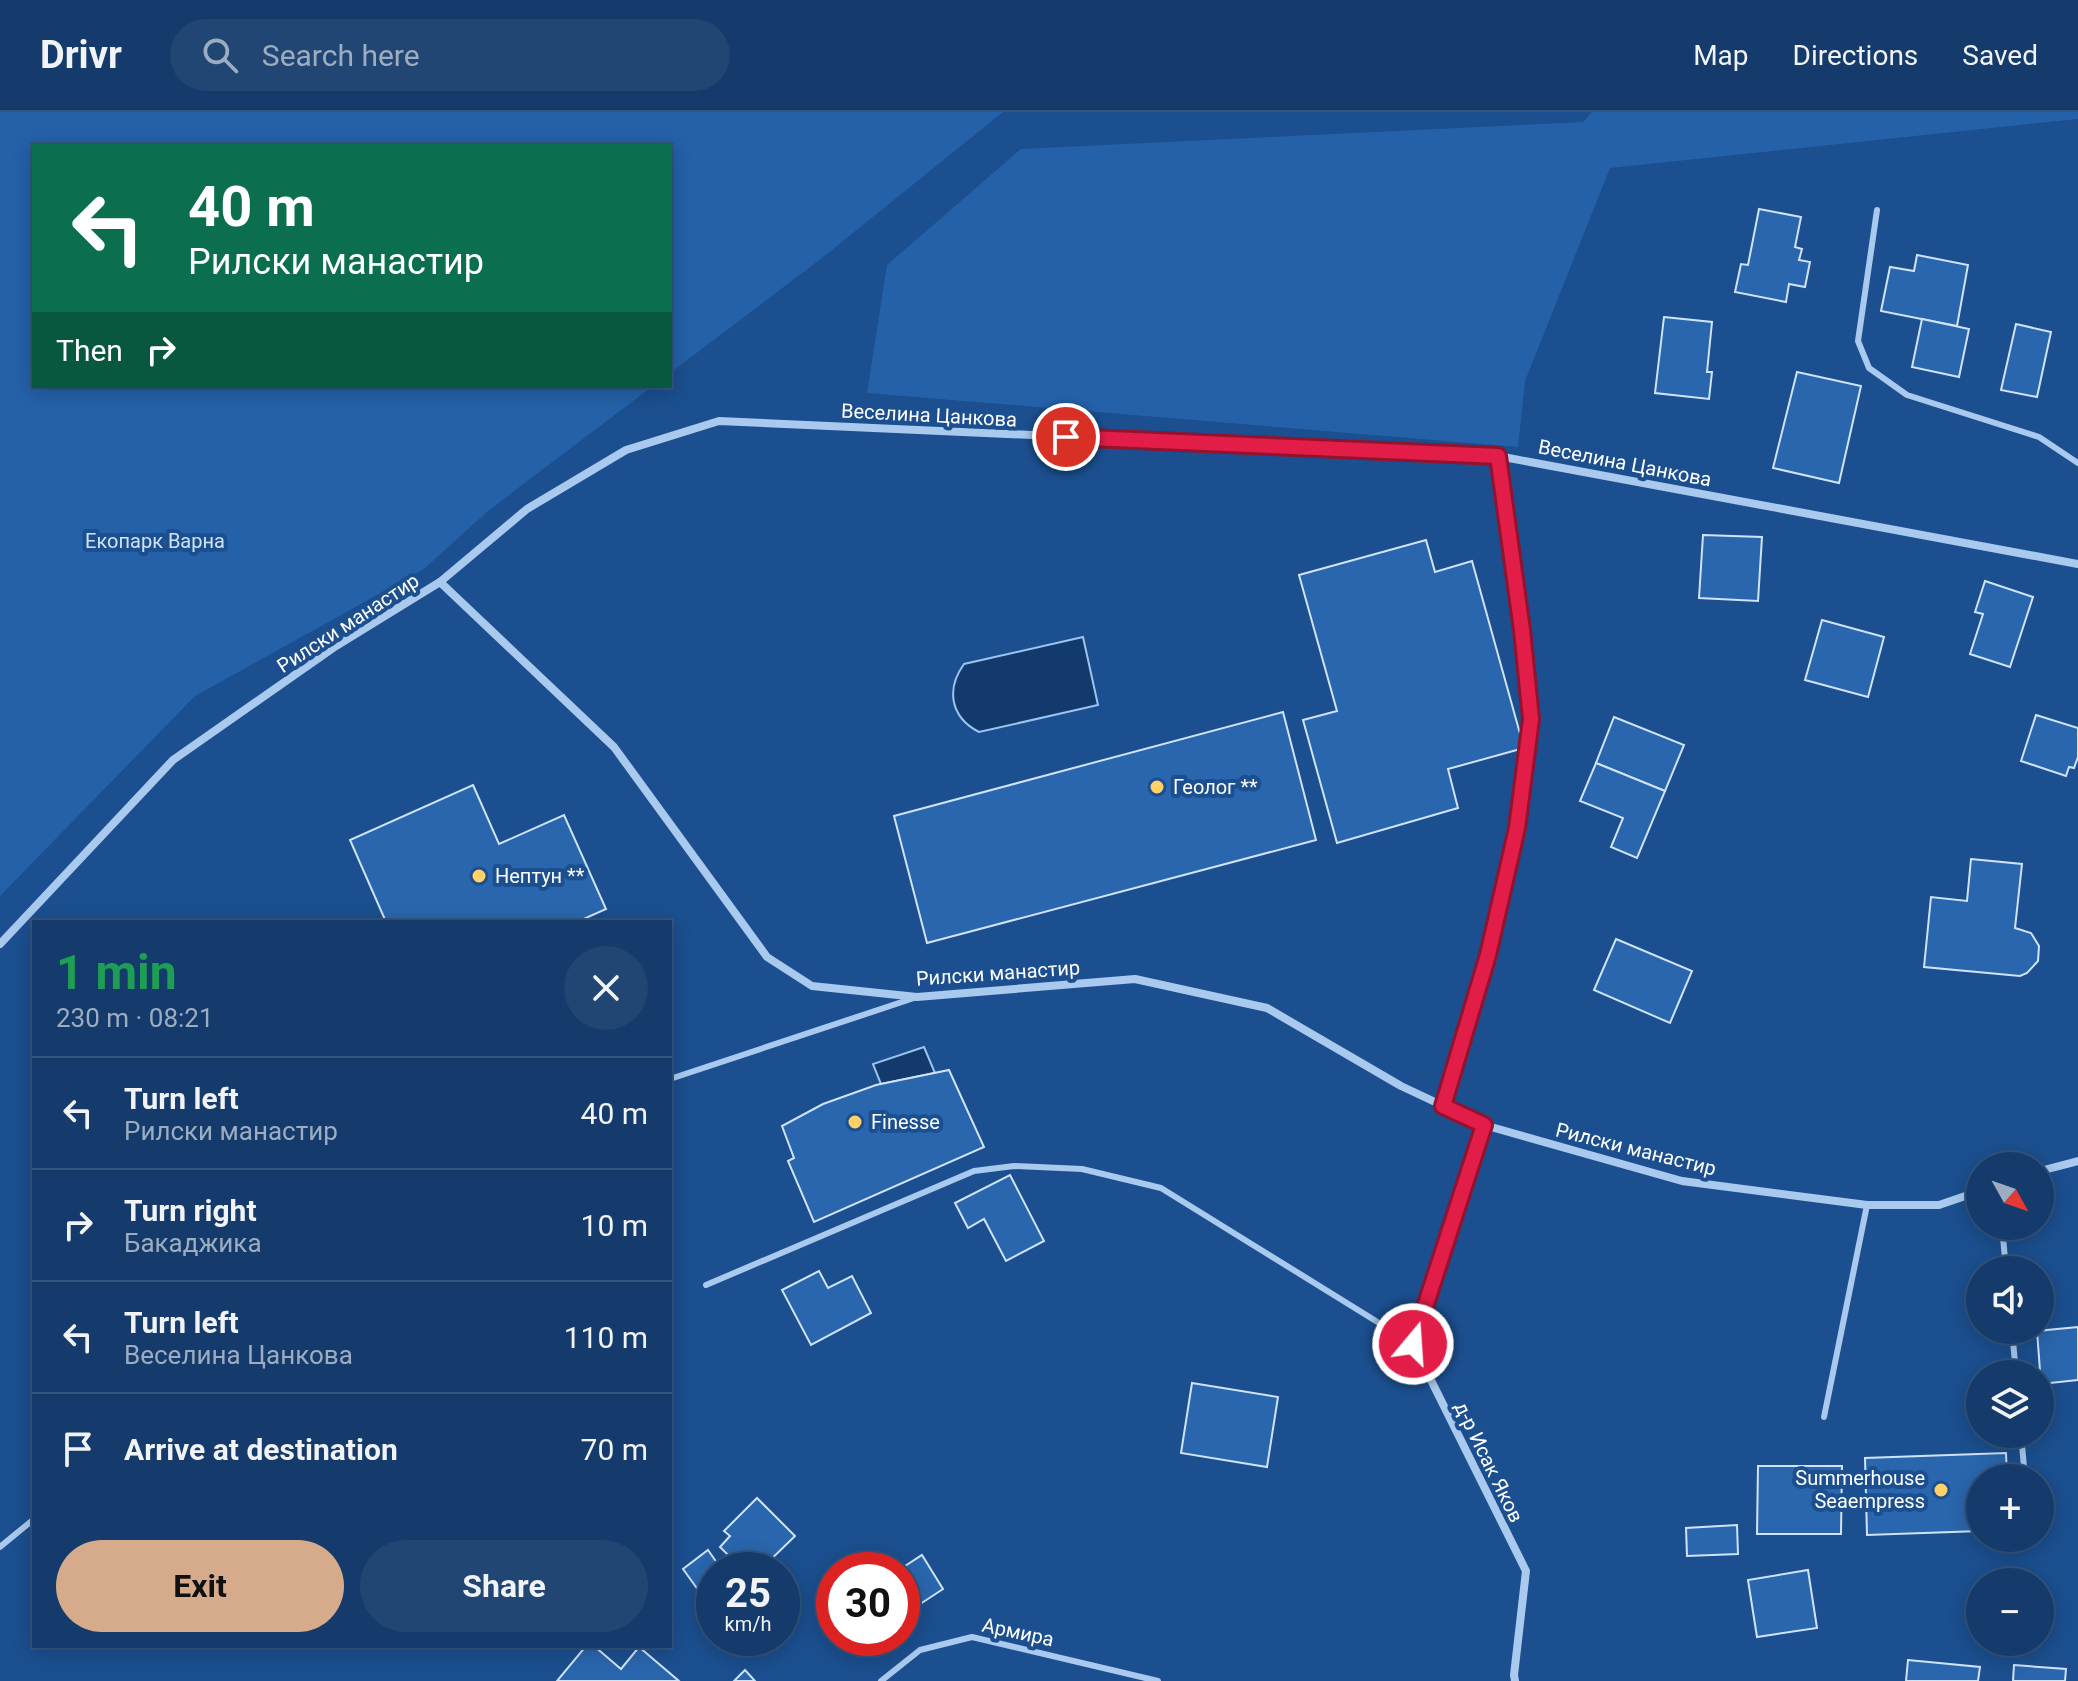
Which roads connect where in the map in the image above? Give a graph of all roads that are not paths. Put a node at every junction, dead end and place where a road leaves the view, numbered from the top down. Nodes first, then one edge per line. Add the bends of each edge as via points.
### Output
1 (1877, 210) dead end
2 (1498, 456) junction
3 (2078, 463) edge
4 (2078, 564) edge
5 (440, 582) junction
6 (0, 944) edge
7 (917, 997) junction
8 (672, 1078) edge
9 (1443, 1106) junction
10 (1484, 1125) junction
11 (2078, 1161) edge
12 (2054, 1167) edge
13 (1966, 1196) edge
14 (1867, 1205) junction
15 (706, 1285) dead end
16 (1413, 1344) junction
17 (1824, 1417) dead end
18 (32, 1521) edge
19 (0, 1547) edge
20 (881, 1681) edge
21 (1158, 1681) edge
22 (1515, 1681) edge

1 - 3 lane via 1858,341 1869,368 1907,395 2039,437
2 - 4 street, Веселина Цанкова
2 - 5 street, Веселина Цанкова via 719,421 626,450 527,509
2 - 9 street via 1531,719 1517,828 1488,955
5 - 6 street, Рилски манастир via 336,646 173,760
5 - 7 street, Рилски манастир via 614,747 767,957 812,986
7 - 8 lane
7 - 9 street, Рилски манастир via 1135,979 1267,1008
9 - 10 street, Рилски манастир
10 - 14 street, Рилски манастир via 1682,1181
10 - 16 street
11 - 12 street
13 - 14 street, Рилски манастир via 1939,1205
14 - 17 lane
15 - 16 lane via 974,1171 1014,1166 1082,1169 1161,1188
16 - 22 street, д-р Исак Яков via 1526,1571
18 - 19 lane
20 - 21 lane, Армира via 920,1650 972,1637

